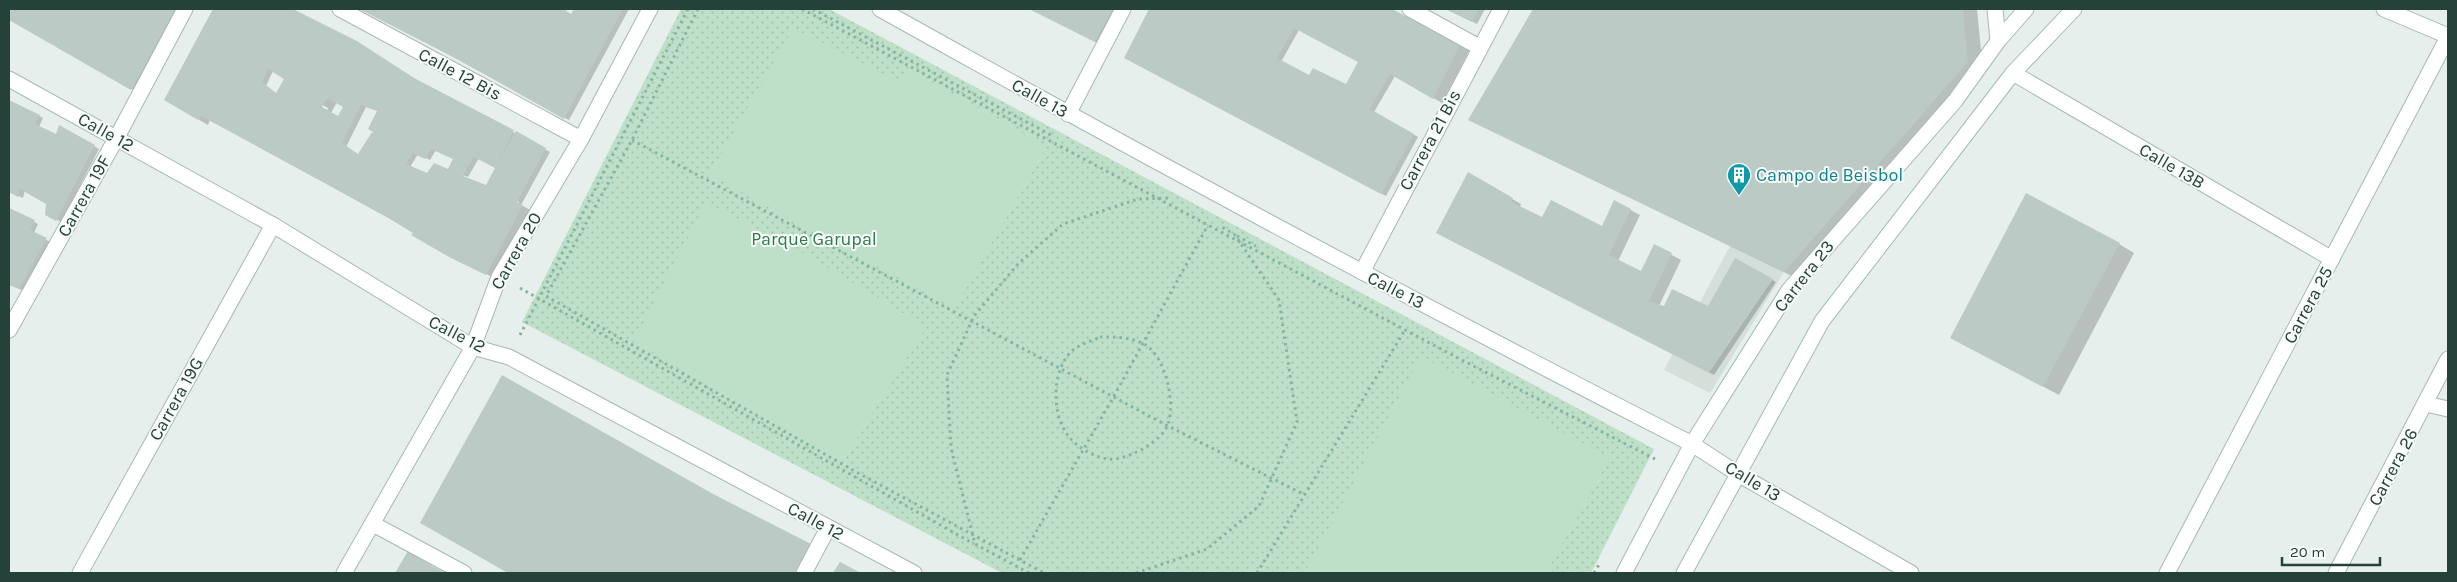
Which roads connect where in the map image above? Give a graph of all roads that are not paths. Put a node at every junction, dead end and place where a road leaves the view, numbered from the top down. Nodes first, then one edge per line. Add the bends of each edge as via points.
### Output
1 (185, 9) edge
2 (340, 9) edge
3 (650, 9) edge
4 (880, 9) edge
5 (1123, 9) edge
6 (1410, 9) edge
7 (1500, 9) edge
8 (1995, 9) edge
9 (2026, 9) edge
10 (2074, 9) edge
11 (2384, 9) edge
12 (2448, 37) edge
13 (1998, 41) junction
14 (1479, 47) junction
15 (2013, 73) junction
16 (9, 79) edge
17 (1068, 114) junction
18 (117, 138) junction
19 (581, 138) junction
20 (273, 225) junction
21 (2332, 259) junction
22 (1362, 272) junction
23 (9, 330) edge
24 (473, 347) junction
25 (2448, 360) edge
26 (2426, 404) junction
27 (2448, 408) edge
28 (1692, 444) junction
29 (1738, 474) junction
30 (372, 524) junction
31 (828, 528) junction
32 (80, 573) edge
33 (344, 573) edge
34 (464, 573) edge
35 (804, 573) edge
36 (914, 573) edge
37 (1624, 573) edge
38 (1684, 573) edge
39 (1911, 573) edge
40 (2167, 573) edge
41 (2336, 573) edge

1 - 18 street, Carrera 19F
2 - 19 street, Calle 12 Bis
3 - 19 street, Carrera 20
4 - 17 street, Calle 13
5 - 17 street
6 - 14 street
7 - 14 street, Carrera 21 Bis
8 - 13 street
9 - 13 street, Carrera 23
10 - 15 street
11 - 12 street
12 - 21 street, Carrera 25
13 - 28 street, Carrera 23 via 1955,101 1789,290
14 - 22 street, Carrera 21 Bis
15 - 21 street, Calle 13B
15 - 29 street via 1822,321
16 - 18 street, Calle 12
17 - 22 street, Calle 13
18 - 20 street, Calle 12
18 - 23 street, Carrera 19F
19 - 24 street, Carrera 20 via 498,277
20 - 24 street, Calle 12
20 - 32 street, Carrera 19G
21 - 40 street, Carrera 25
22 - 28 street, Calle 13
24 - 30 street, Carrera 20
24 - 31 street, Calle 12 via 509,357
25 - 26 street, Carrera 26
26 - 27 street
26 - 41 street, Carrera 26
28 - 29 street, Calle 13
28 - 37 street, Carrera 23
29 - 38 street
29 - 39 street, Calle 13
30 - 33 street, Carrera 20
30 - 34 street
31 - 35 street
31 - 36 street, Calle 12

